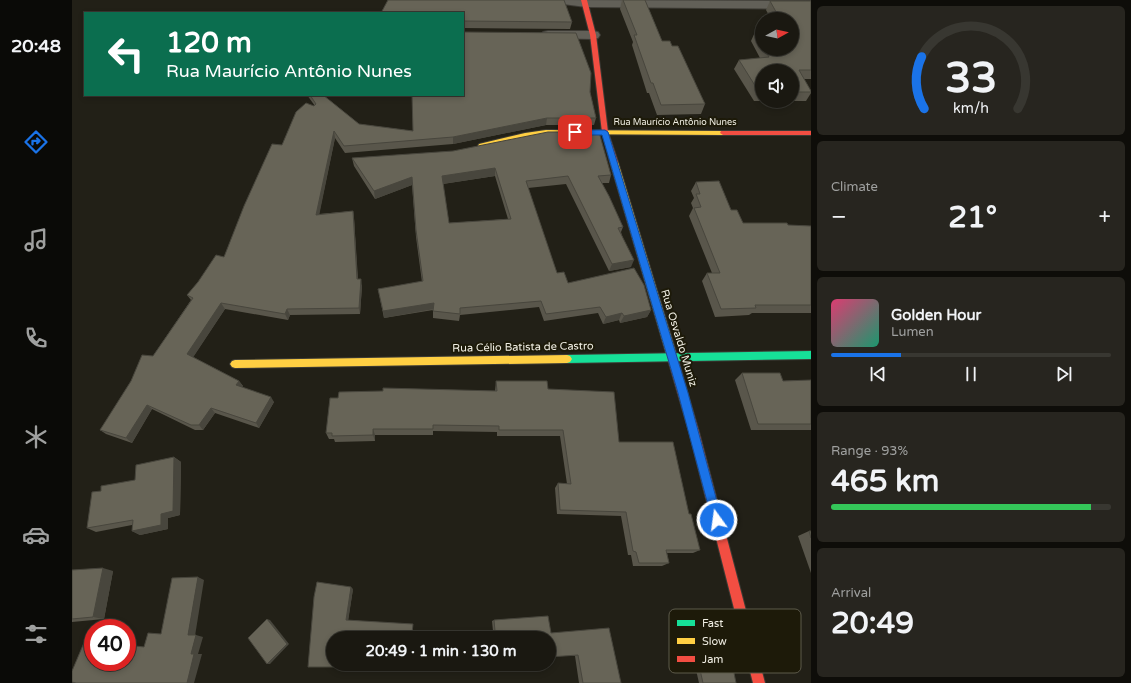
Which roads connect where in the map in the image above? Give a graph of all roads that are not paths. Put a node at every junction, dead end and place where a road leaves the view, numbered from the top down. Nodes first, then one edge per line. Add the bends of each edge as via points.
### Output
1 (560, 0) edge
2 (585, 2) edge
3 (811, 5) edge
4 (532, 35) edge
5 (593, 35) junction
6 (605, 132) junction
7 (811, 133) edge
8 (472, 148) edge
9 (811, 355) edge
10 (672, 356) junction
11 (235, 364) dead end
12 (739, 609) edge
13 (755, 673) edge
14 (758, 683) edge

1 - 2 street
2 - 3 street
2 - 5 street, Rua Osvaldo Muniz
4 - 5 street
5 - 6 street, Rua Osvaldo Muniz
6 - 7 street, Rua Maurício Antônio Nunes
6 - 8 street, Rua Maurício Antônio Nunes via 546,132
6 - 10 street, Rua Osvaldo Muniz
9 - 10 street, Rua Célio Batista de Castro
10 - 11 street, Rua Célio Batista de Castro
10 - 12 street, Rua Osvaldo Muniz
13 - 14 street, Rua Osvaldo Muniz

